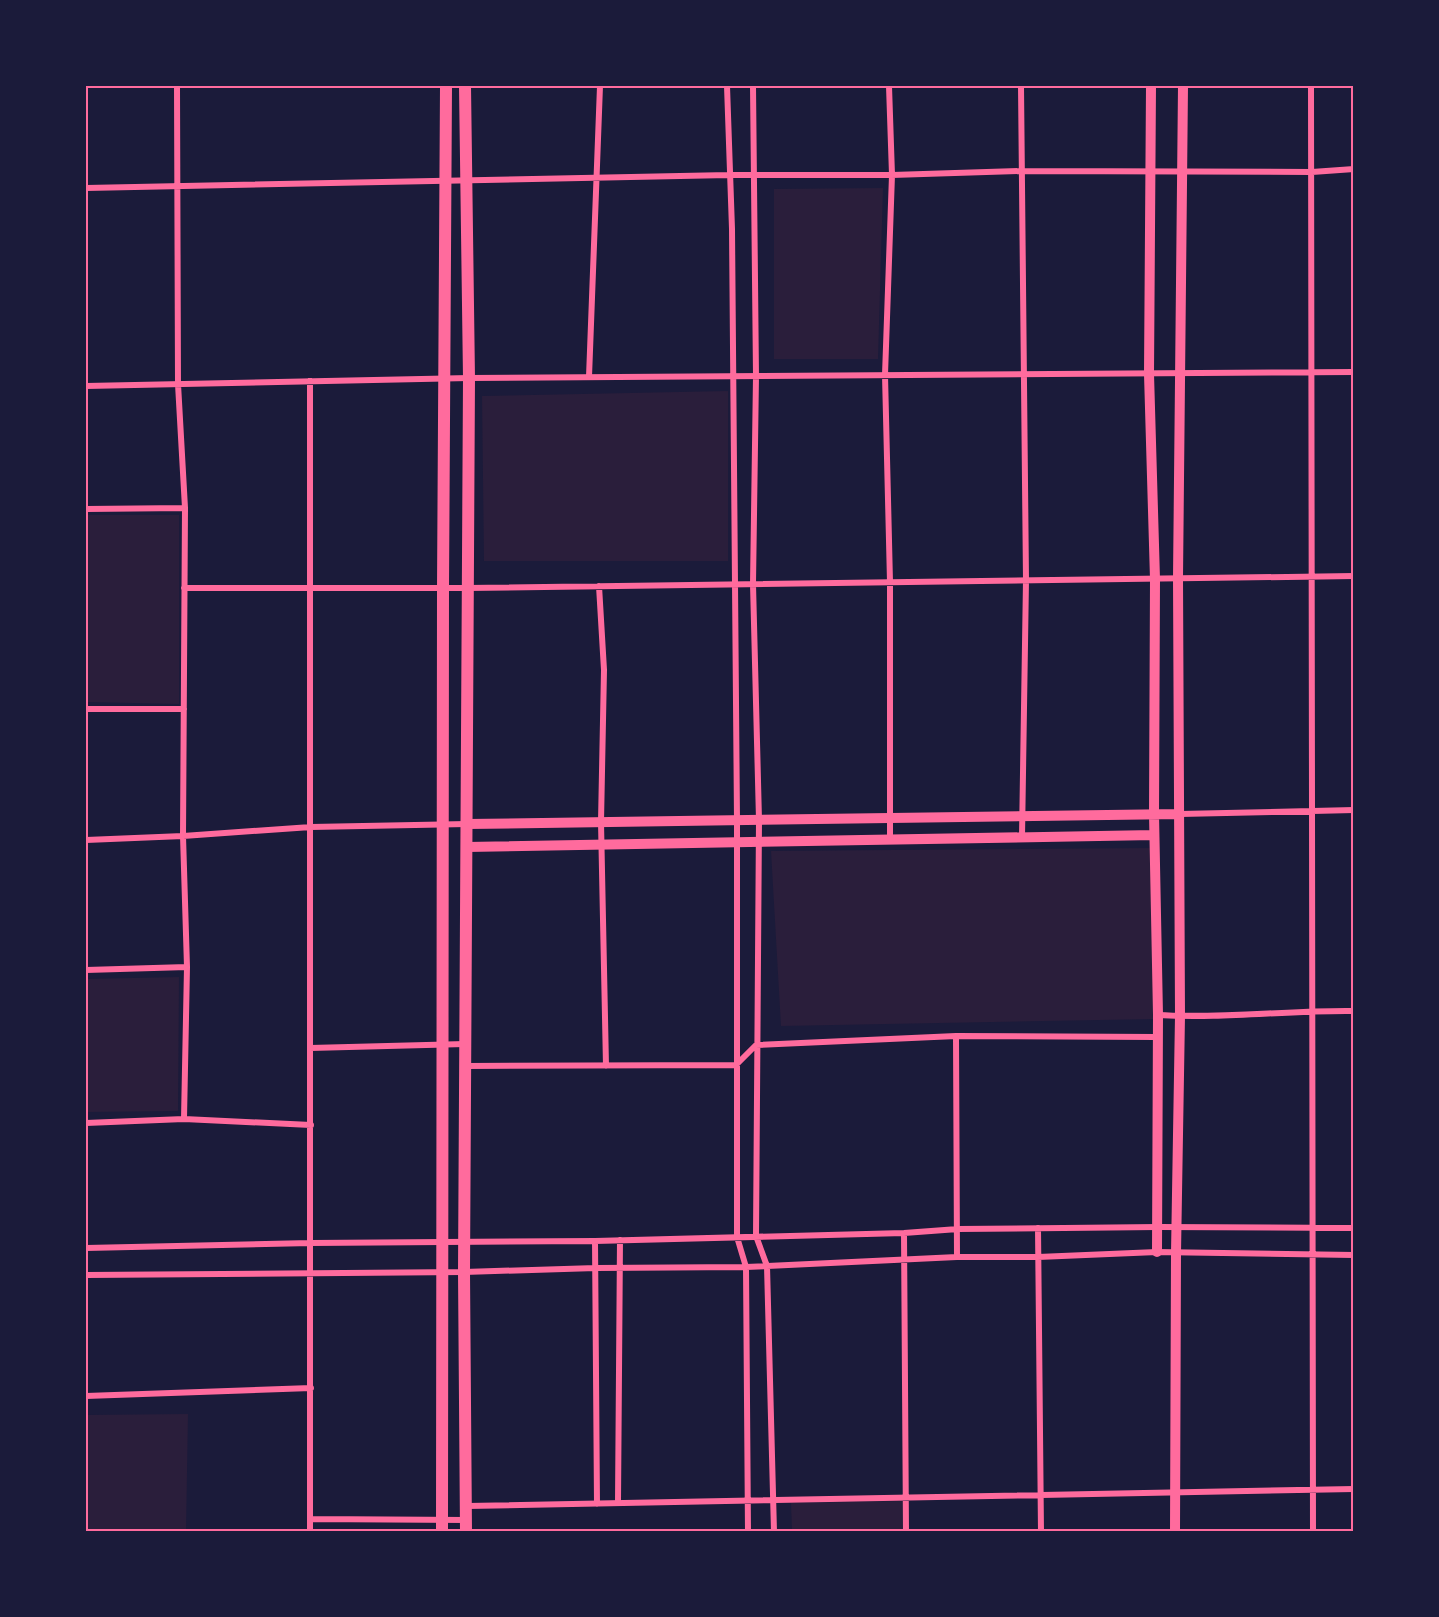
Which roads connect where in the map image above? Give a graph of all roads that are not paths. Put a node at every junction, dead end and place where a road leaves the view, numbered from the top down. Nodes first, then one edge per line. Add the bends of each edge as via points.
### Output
1 (177, 86) edge
2 (446, 86) edge
3 (465, 86) edge
4 (600, 86) edge
5 (727, 86) edge
6 (753, 86) edge
7 (889, 86) edge
8 (1021, 86) edge
9 (1151, 86) edge
10 (1183, 86) edge
11 (1311, 86) edge
12 (1353, 169) edge
13 (1021, 171) junction
14 (1182, 171) junction
15 (1150, 172) junction
16 (1311, 172) junction
17 (892, 175) junction
18 (729, 176) junction
19 (754, 176) junction
20 (596, 179) junction
21 (466, 181) junction
22 (446, 182) junction
23 (176, 186) junction
24 (86, 188) edge
25 (1353, 372) edge
26 (1181, 373) junction
27 (1312, 373) junction
28 (1024, 374) junction
29 (1149, 374) junction
30 (885, 375) junction
31 (732, 376) junction
32 (756, 376) junction
33 (589, 377) junction
34 (445, 378) junction
35 (469, 378) junction
36 (310, 381) junction
37 (178, 384) junction
38 (86, 386) edge
39 (185, 508) junction
40 (86, 509) edge
41 (1353, 576) edge
42 (1312, 577) junction
43 (1178, 578) junction
44 (1155, 579) junction
45 (1026, 580) junction
46 (890, 582) junction
47 (733, 584) junction
48 (753, 584) junction
49 (599, 586) junction
50 (184, 588) junction
51 (443, 588) junction
52 (467, 588) junction
53 (310, 589) junction
54 (86, 709) edge
55 (184, 709) junction
56 (1353, 810) edge
57 (1312, 812) junction
58 (1154, 814) junction
59 (1180, 814) junction
60 (1022, 816) junction
61 (891, 818) junction
62 (737, 820) junction
63 (759, 820) junction
64 (601, 822) junction
65 (467, 824) junction
66 (444, 825) junction
67 (310, 827) junction
68 (1154, 835) junction
69 (183, 836) junction
70 (1022, 837) junction
71 (86, 840) edge
72 (890, 840) junction
73 (736, 842) junction
74 (758, 842) junction
75 (602, 844) junction
76 (467, 847) junction
77 (187, 968) junction
78 (86, 970) edge
79 (1312, 1010) junction
80 (1353, 1011) edge
81 (1158, 1015) junction
82 (1180, 1016) junction
83 (956, 1036) junction
84 (1156, 1037) junction
85 (465, 1044) junction
86 (444, 1045) junction
87 (756, 1045) junction
88 (310, 1048) junction
89 (736, 1065) junction
90 (466, 1066) junction
91 (606, 1066) junction
92 (184, 1119) junction
93 (86, 1123) edge
94 (310, 1125) junction
95 (1158, 1227) junction
96 (1177, 1227) junction
97 (1038, 1228) junction
98 (1312, 1228) junction
99 (1353, 1228) edge
100 (958, 1229) junction
101 (904, 1233) junction
102 (756, 1236) junction
103 (737, 1237) junction
104 (620, 1240) junction
105 (596, 1241) junction
106 (443, 1242) junction
107 (464, 1242) junction
108 (310, 1243) junction
109 (86, 1248) edge
110 (1157, 1252) junction
111 (1176, 1253) junction
112 (1312, 1254) junction
113 (1353, 1255) edge
114 (957, 1257) junction
115 (1038, 1257) junction
116 (905, 1259) junction
117 (767, 1266) junction
118 (746, 1267) junction
119 (596, 1268) junction
120 (620, 1269) junction
121 (310, 1272) junction
122 (443, 1272) junction
123 (464, 1272) junction
124 (86, 1275) edge
125 (310, 1388) junction
126 (86, 1396) edge
127 (1353, 1489) edge
128 (1313, 1490) junction
129 (1175, 1492) junction
130 (1041, 1495) junction
131 (905, 1497) junction
132 (775, 1500) junction
133 (747, 1501) junction
134 (618, 1503) junction
135 (597, 1504) junction
136 (467, 1506) junction
137 (310, 1519) junction
138 (442, 1526) edge
139 (466, 1526) edge
140 (310, 1532) edge
141 (748, 1532) edge
142 (774, 1532) edge
143 (906, 1532) edge
144 (1041, 1532) edge
145 (1175, 1532) edge
146 (1313, 1532) edge

1 - 23 street
2 - 22 main road
3 - 21 main road
4 - 20 street
5 - 18 street
6 - 19 street
7 - 17 street
8 - 13 street
9 - 15 street
10 - 14 street
11 - 16 street
12 - 16 street
13 - 15 street
13 - 17 street
13 - 28 street
14 - 15 street
14 - 16 street
14 - 26 street
15 - 29 street
16 - 27 street
17 - 19 street
17 - 30 street
18 - 19 street
18 - 20 street
18 - 31 street
19 - 32 street
20 - 21 street
20 - 33 street
21 - 22 street
21 - 35 main road
22 - 23 street
22 - 34 main road
23 - 24 street
23 - 37 street
25 - 27 street
26 - 27 street
26 - 29 street
26 - 43 street
27 - 42 street
28 - 29 street
28 - 30 street
28 - 45 street
29 - 44 street
30 - 32 street
30 - 46 street
31 - 32 street
31 - 33 street
31 - 47 street
32 - 48 street
33 - 35 street
34 - 35 street
34 - 36 street
34 - 51 main road
35 - 52 main road
36 - 37 street
36 - 53 street
37 - 38 street
37 - 39 street
39 - 40 street
39 - 50 street
41 - 42 street
42 - 43 street
42 - 57 street
43 - 44 street
43 - 59 street
44 - 45 street
44 - 58 street
45 - 46 street
45 - 60 street
46 - 48 street
46 - 61 street
47 - 48 street
47 - 49 street
47 - 62 street
48 - 63 street
49 - 52 street
49 - 64 street via 604,670
50 - 53 street
50 - 55 street
51 - 52 street
51 - 53 street
51 - 66 main road
52 - 65 main road
53 - 67 street
54 - 55 street
55 - 69 street
56 - 57 street
57 - 59 street
57 - 79 street
58 - 59 street
58 - 60 street
58 - 68 street
59 - 82 street
60 - 61 street
60 - 70 street
61 - 63 street
61 - 72 street
62 - 63 street
62 - 64 street
62 - 73 street
63 - 74 street
64 - 65 street
64 - 75 street
65 - 66 street
65 - 76 main road
66 - 67 street
66 - 86 main road
67 - 69 street
67 - 88 street
68 - 70 street
68 - 81 street
69 - 71 street
69 - 77 street
70 - 72 street
72 - 74 street
73 - 74 street
73 - 75 street
73 - 89 street
74 - 87 street
75 - 76 street
75 - 91 street
76 - 85 main road
77 - 78 street
77 - 92 street
79 - 80 street
79 - 82 street
79 - 98 street
81 - 82 street
81 - 84 street
82 - 96 street
83 - 84 street
83 - 87 street
83 - 100 street
84 - 95 street
85 - 86 street
85 - 90 main road
86 - 88 street
86 - 106 main road
87 - 89 street
87 - 102 street
88 - 94 street
89 - 91 street
89 - 103 street
90 - 91 street
90 - 107 main road
92 - 93 street
92 - 94 street
94 - 108 street
95 - 96 street
95 - 97 street
95 - 110 street
96 - 98 street
96 - 111 street
97 - 100 street
97 - 115 street
98 - 99 street
98 - 112 street
100 - 101 street
100 - 114 street
101 - 102 street
101 - 116 street
102 - 103 street
102 - 117 street
103 - 104 street
103 - 118 street
104 - 105 street
104 - 120 street
105 - 107 street
105 - 119 street
106 - 107 street
106 - 108 street
106 - 122 main road
107 - 123 main road
108 - 109 street
108 - 121 street
110 - 111 street
110 - 115 street
111 - 112 street
111 - 129 street
112 - 113 street
112 - 128 street
114 - 115 street
114 - 116 street
115 - 130 street
116 - 117 street
116 - 131 street
117 - 118 street
117 - 132 street
118 - 120 street
118 - 133 street
119 - 120 street
119 - 123 street
119 - 135 street
120 - 134 street
121 - 122 street
121 - 124 street
121 - 125 street
122 - 123 street
122 - 138 main road
123 - 136 main road
125 - 126 street
125 - 137 street
127 - 128 street
128 - 129 street
128 - 146 street
129 - 130 street
129 - 145 street
130 - 131 street
130 - 144 street
131 - 132 street
131 - 143 street
132 - 133 street
132 - 142 street
133 - 134 street
133 - 141 street
134 - 135 street
135 - 136 street
136 - 139 main road
137 - 138 street
137 - 140 street
138 - 139 street

